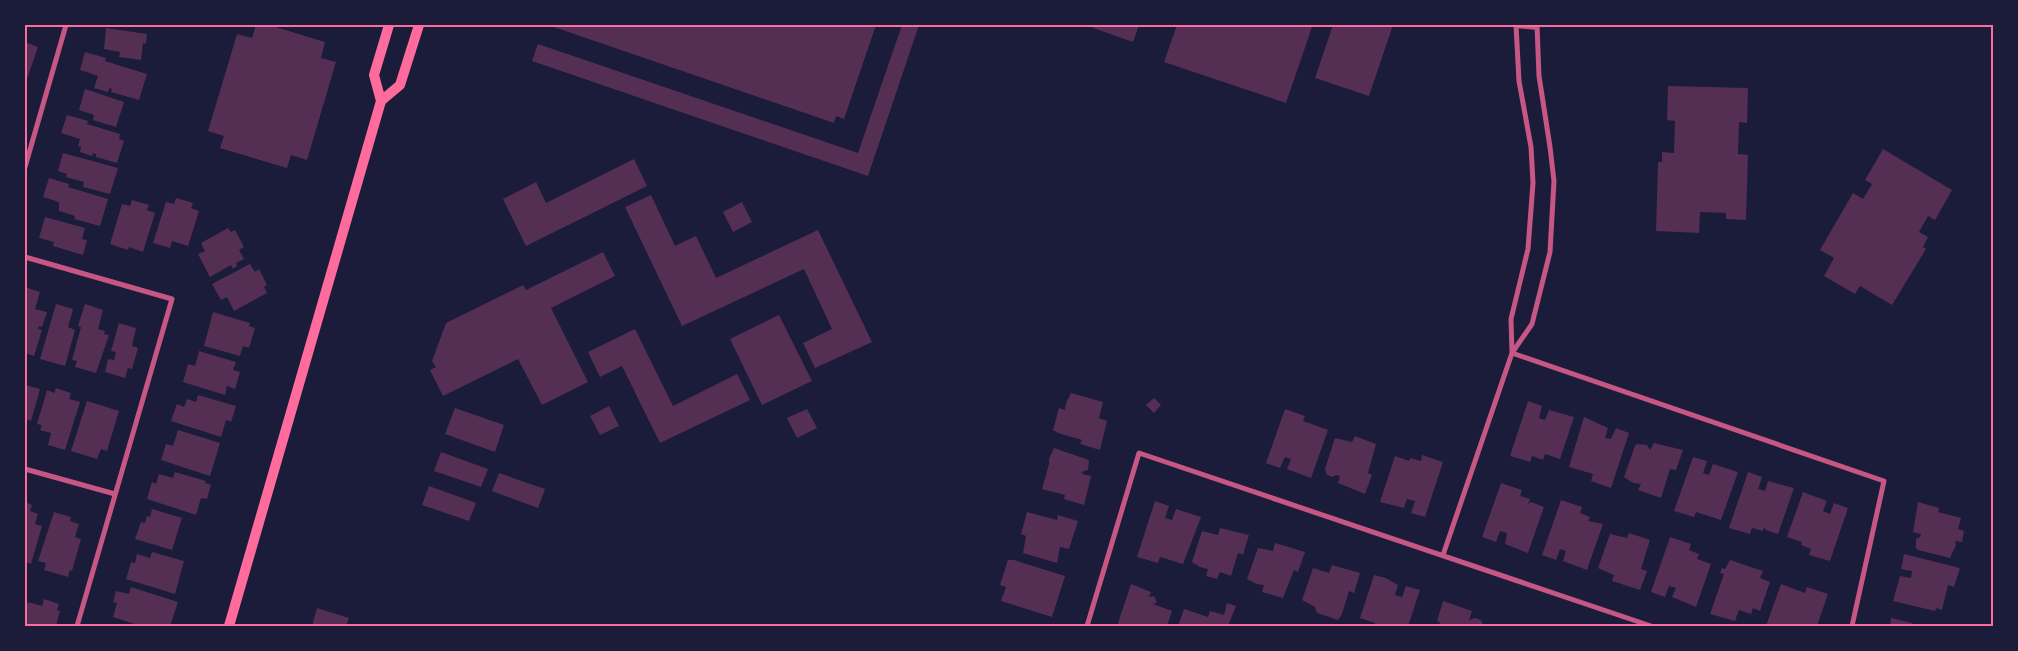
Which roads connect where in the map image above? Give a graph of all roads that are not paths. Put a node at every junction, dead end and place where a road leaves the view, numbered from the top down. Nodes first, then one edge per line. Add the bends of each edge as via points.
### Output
1 (66, 25) edge
2 (389, 25) edge
3 (419, 25) edge
4 (1516, 25) edge
5 (1537, 26) edge
6 (381, 101) junction
7 (25, 167) edge
8 (25, 258) edge
9 (1512, 354) junction
10 (25, 469) edge
11 (115, 494) junction
12 (1443, 555) junction
13 (77, 626) edge
14 (229, 626) edge
15 (1087, 626) edge
16 (1651, 626) edge
17 (1852, 626) edge

1 - 7 street
2 - 6 main road via 374,75
3 - 6 main road via 400,85
4 - 5 lane
4 - 9 street via 1519,81 1531,147 1533,183 1528,249 1511,319
5 - 9 street via 1539,76 1554,181 1551,243 1532,324
6 - 14 main road
8 - 11 street via 172,300
9 - 12 street
9 - 17 street via 1884,481
10 - 11 street
11 - 13 street
12 - 15 street via 1139,453
12 - 16 street

